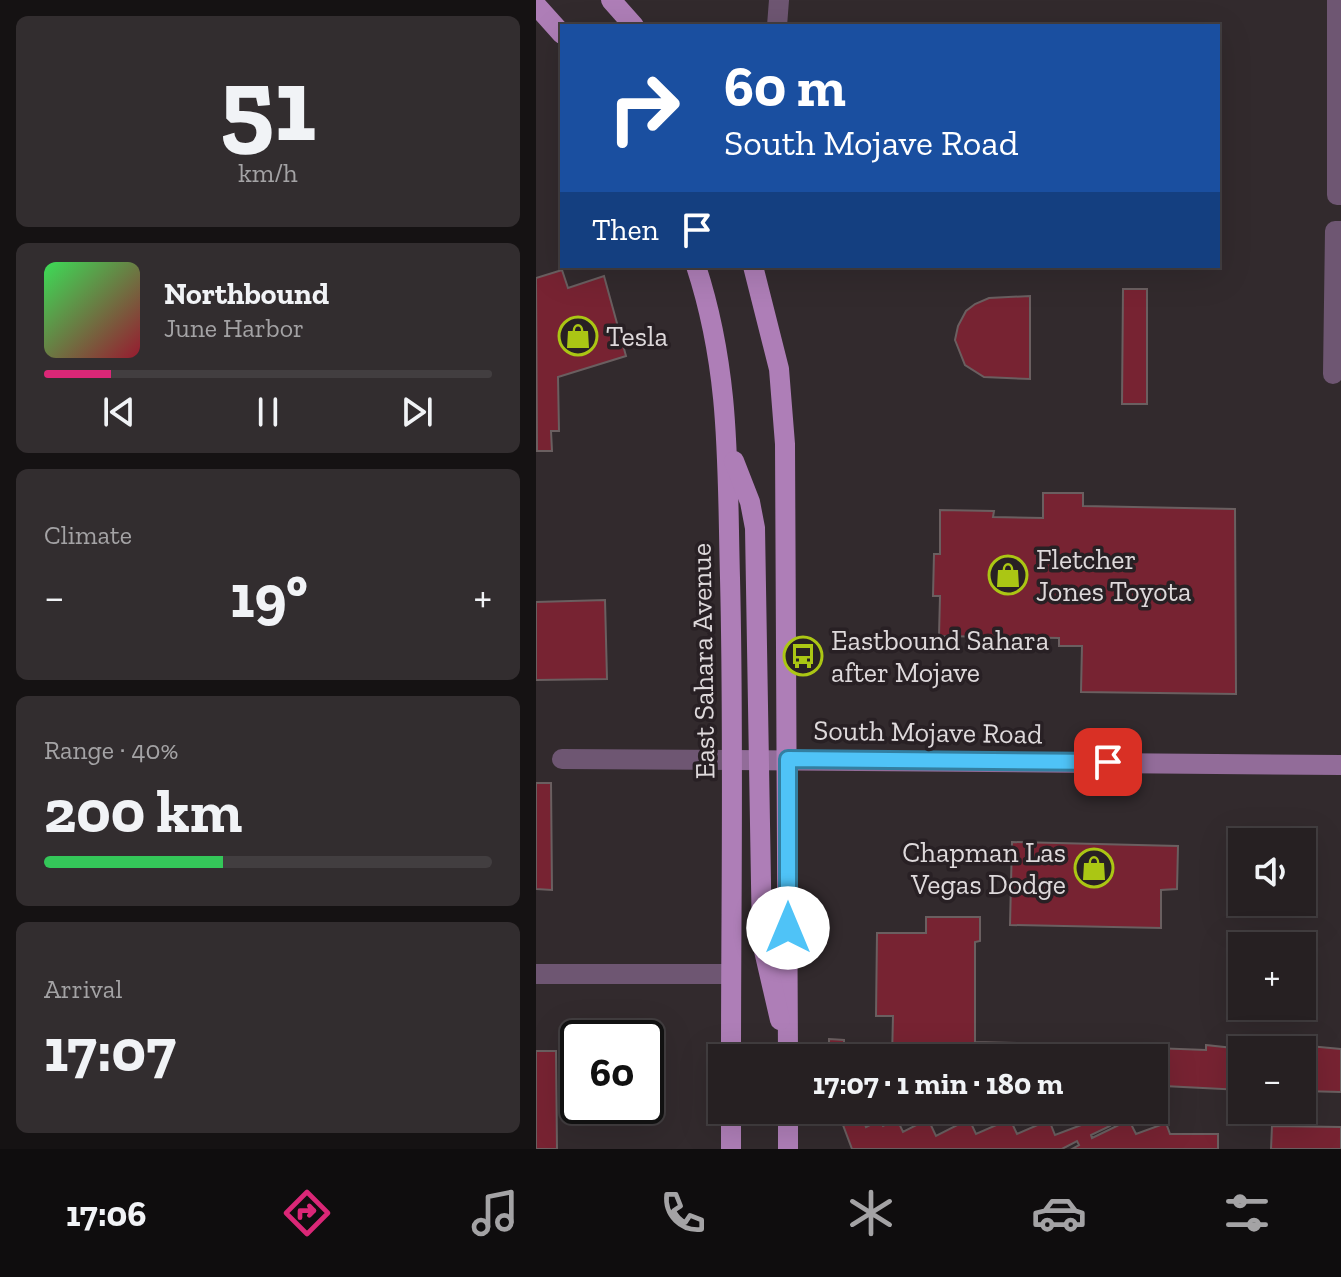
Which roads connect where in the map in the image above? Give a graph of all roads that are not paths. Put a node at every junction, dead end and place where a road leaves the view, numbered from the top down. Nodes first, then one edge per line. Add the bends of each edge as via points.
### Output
1 (611, 0) edge
2 (779, 0) edge
3 (1337, 0) edge
4 (536, 5) edge
5 (632, 24) edge
6 (777, 24) edge
7 (1339, 26) edge
8 (560, 32) edge
9 (1339, 195) edge
10 (1338, 231) edge
11 (697, 268) edge
12 (754, 268) edge
13 (1333, 374) dead end
14 (729, 446) junction
15 (562, 759) dead end
16 (758, 759) junction
17 (788, 759) junction
18 (732, 760) junction
19 (1341, 765) edge
20 (536, 974) edge
21 (731, 974) junction
22 (731, 1044) edge
23 (786, 1044) edge
24 (788, 1044) edge
25 (731, 1124) edge
26 (788, 1124) edge
27 (731, 1149) edge
28 (788, 1149) edge

1 - 5 main road
2 - 6 street
3 - 7 street
4 - 8 main road
7 - 9 street
10 - 13 street
11 - 14 main road, East Sahara Avenue via 716,342
12 - 17 main road via 779,369 784,432
14 - 16 main road via 755,528
14 - 18 main road, East Sahara Avenue
15 - 18 street, South Mojave Road
16 - 17 street, South Mojave Road
16 - 18 street, South Mojave Road
16 - 23 main road via 764,955
17 - 19 street, South Mojave Road
17 - 24 main road
18 - 21 main road, East Sahara Avenue
20 - 21 street
21 - 22 main road, East Sahara Avenue
25 - 27 main road
26 - 28 main road

